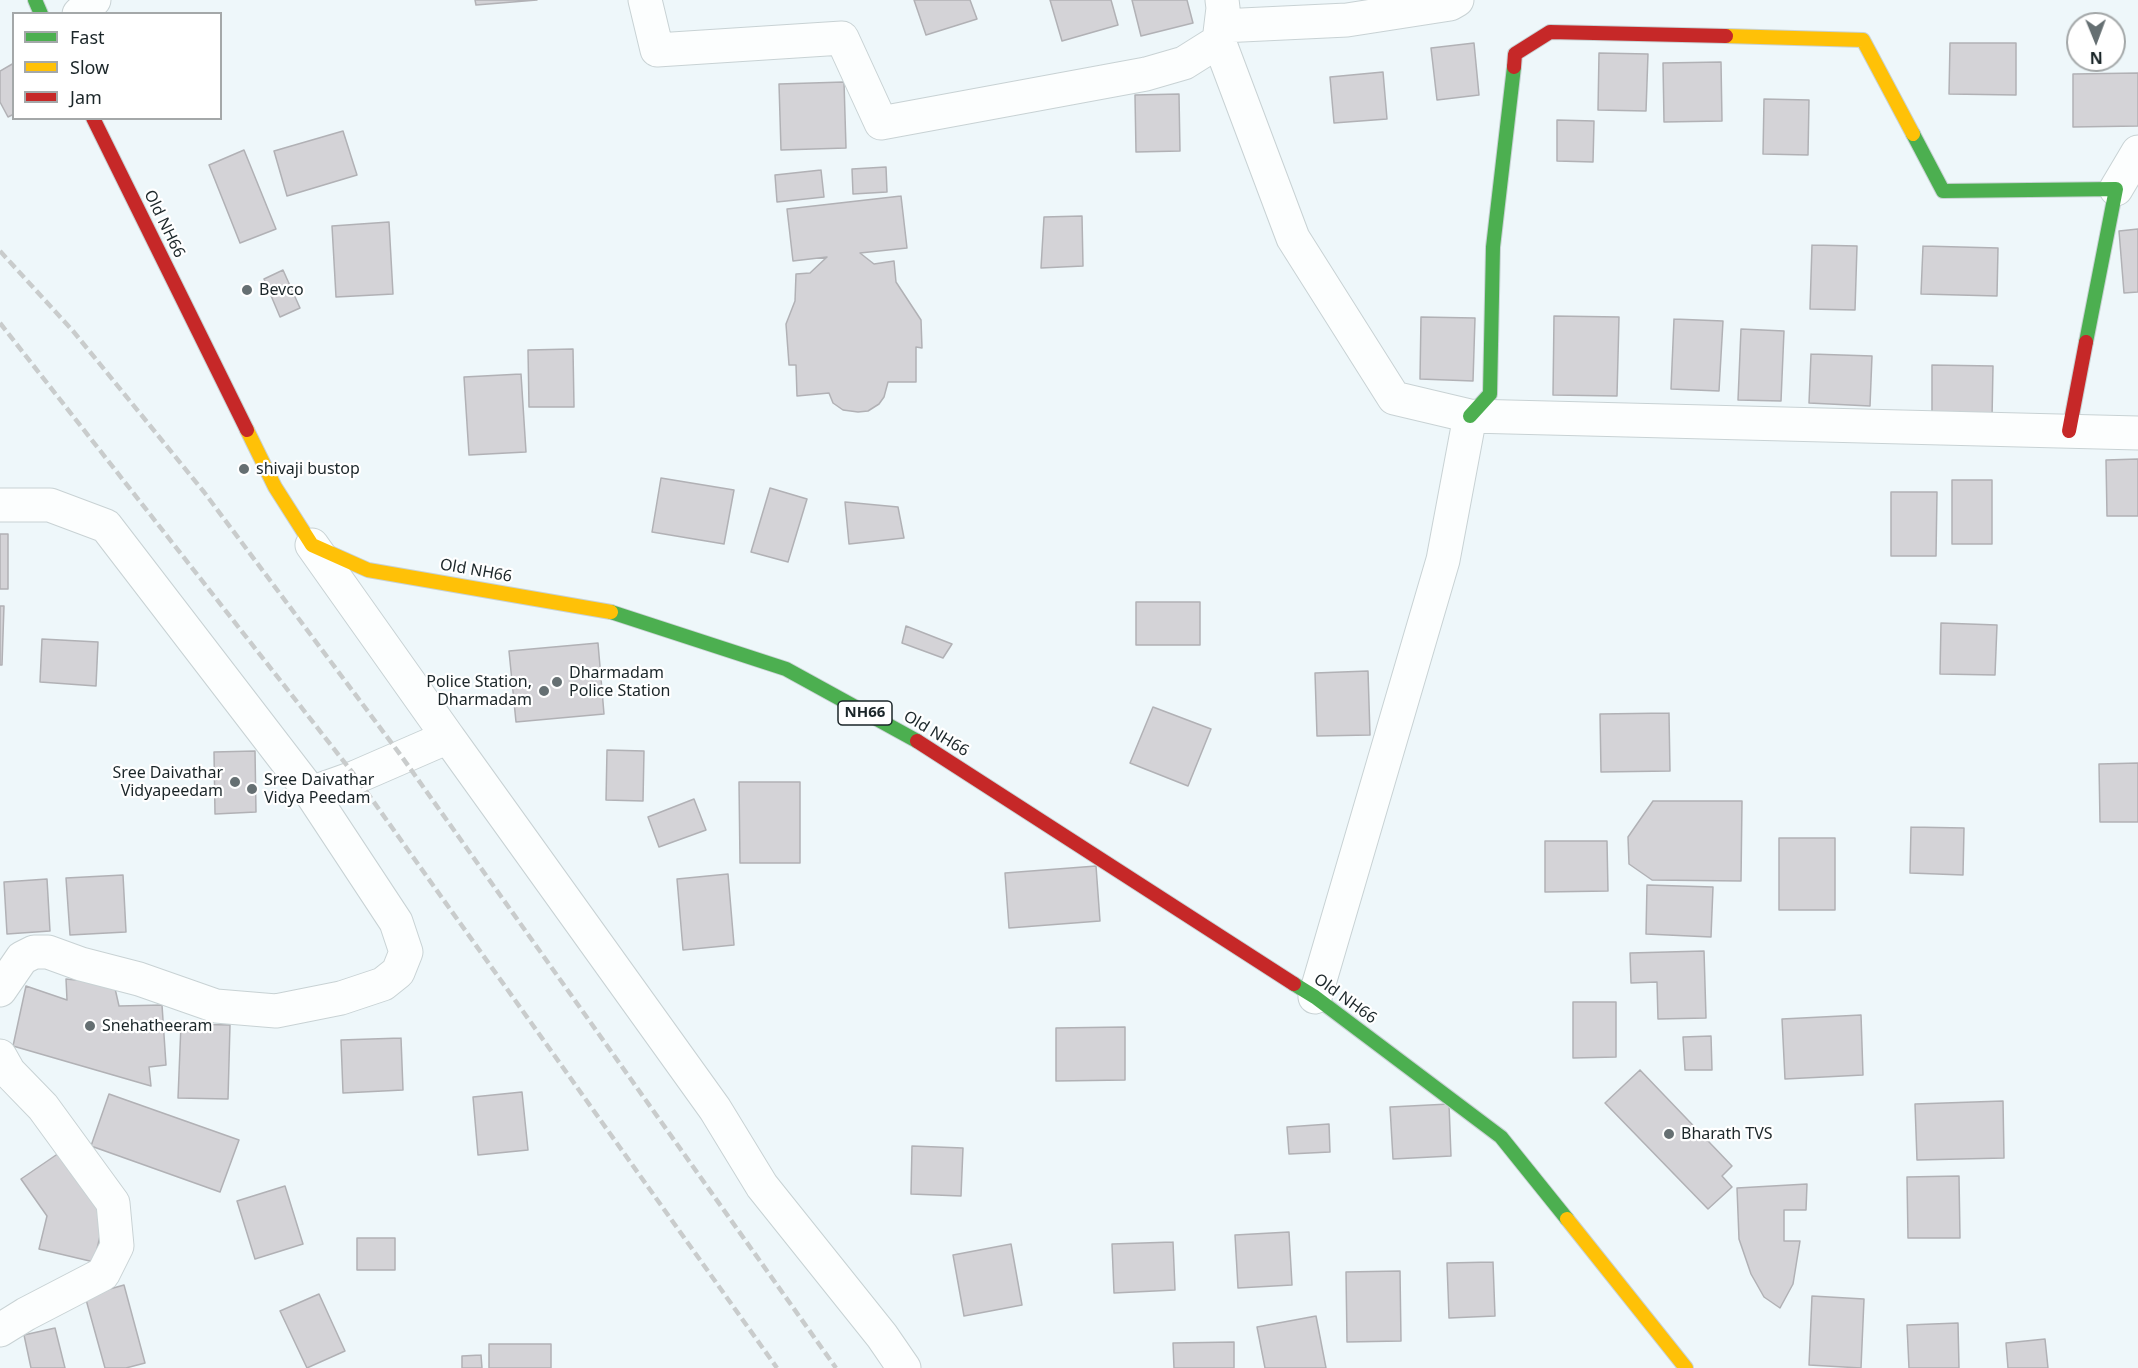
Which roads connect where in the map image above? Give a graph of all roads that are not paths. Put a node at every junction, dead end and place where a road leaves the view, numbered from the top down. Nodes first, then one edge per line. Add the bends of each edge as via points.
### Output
1 (94, 0) edge
2 (645, 0) edge
3 (1457, 0) edge
4 (81, 12) edge
5 (1221, 22) edge
6 (94, 120) edge
7 (2138, 152) edge
8 (2116, 189) junction
9 (1470, 416) junction
10 (2070, 431) junction
11 (2138, 433) edge
12 (0, 506) edge
13 (312, 545) junction
14 (448, 737) junction
15 (311, 793) junction
16 (0, 990) edge
17 (1315, 997) junction
18 (0, 1056) edge
19 (0, 1330) edge
20 (904, 1368) edge
21 (1686, 1368) edge

1 - 4 street
2 - 5 street via 657,50 842,38 881,123 1146,74 1184,63
3 - 5 street via 1347,20
5 - 9 street via 1293,238 1394,398
6 - 13 main road, Old NH66 via 275,487
7 - 8 street
8 - 9 main road via 1943,191 1863,40 1550,32 1515,54 1493,247 1490,394
8 - 10 main road
9 - 10 street
9 - 17 street via 1443,560
10 - 11 street
12 - 15 street via 50,505 106,526
13 - 14 street
13 - 17 main road, Old NH66 / NH66 via 368,570 605,610 786,669 925,746
14 - 15 street
14 - 20 street via 715,1109 762,1186
15 - 16 street via 396,922 406,952 398,972 383,984 341,998 276,1011 216,1006 140,979 48,952 34,952 22,958
17 - 21 main road, Old NH66 / NH66 via 1501,1137
18 - 19 street via 9,1072 44,1107 113,1203 117,1246 103,1274

